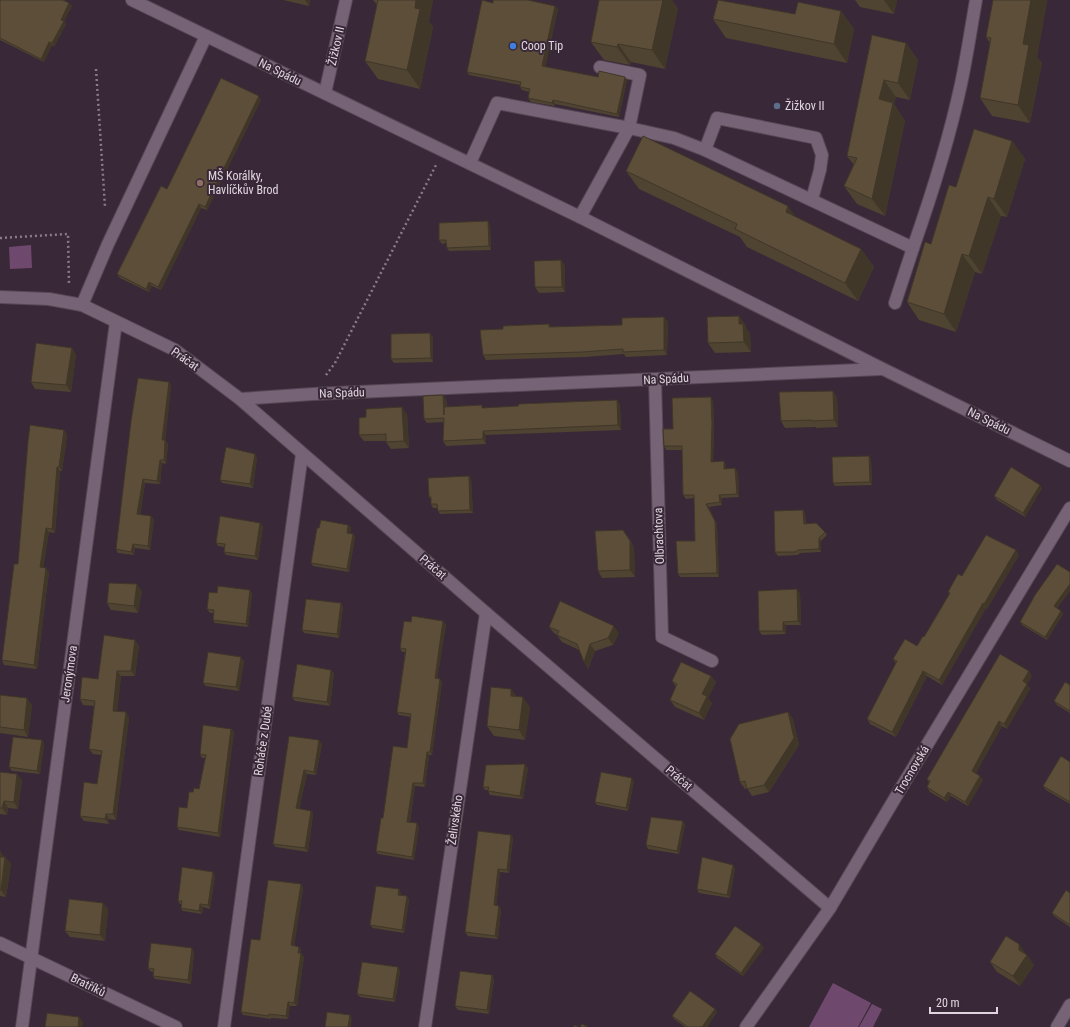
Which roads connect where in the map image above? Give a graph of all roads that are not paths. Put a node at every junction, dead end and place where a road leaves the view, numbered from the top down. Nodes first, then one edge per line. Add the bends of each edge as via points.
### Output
1 (132, 0) edge
2 (346, 0) edge
3 (976, 0) edge
4 (206, 36) junction
5 (600, 67) edge
6 (325, 93) junction
7 (629, 128) junction
8 (705, 150) junction
9 (470, 164) junction
10 (812, 199) junction
11 (580, 217) junction
12 (913, 248) junction
13 (0, 297) edge
14 (895, 303) dead end
15 (76, 304) junction
16 (116, 322) junction
17 (883, 369) junction
18 (655, 380) junction
19 (240, 399) junction
20 (302, 454) junction
21 (1070, 461) edge
22 (1070, 508) edge
23 (486, 613) junction
24 (712, 661) dead end
25 (830, 908) junction
26 (0, 942) edge
27 (32, 957) junction
28 (1070, 1006) edge
29 (22, 1027) edge
30 (176, 1027) edge
31 (224, 1027) edge
32 (424, 1027) edge
33 (746, 1027) edge
34 (1057, 1027) edge

1 - 4 street, Na Spádu
2 - 6 street, Žižkov II
3 - 12 street via 962,83 928,206
4 - 6 street, Na Spádu
4 - 15 street via 108,244
5 - 7 street via 640,75
6 - 9 street, Na Spádu
7 - 8 street via 674,138
7 - 9 street via 497,104
7 - 11 street
8 - 10 street
8 - 10 street via 717,118 816,138 822,155
9 - 11 street, Na Spádu
10 - 12 street
11 - 17 street, Na Spádu
12 - 14 street
13 - 15 street, Práčat via 49,299
15 - 16 street, Práčat
16 - 19 street, Práčat via 175,350
16 - 27 street, Jeronýmova
17 - 18 street, Na Spádu
17 - 21 street, Na Spádu
18 - 19 street, Na Spádu
18 - 24 street, Olbrachtova via 662,637
19 - 20 street, Práčat
20 - 23 street, Práčat
20 - 31 street, Roháče z Dubé
22 - 25 street, Trocnovská
23 - 25 street, Práčat
23 - 32 street, Želivského
25 - 33 street, Trocnovská
26 - 27 street, Bratříků
27 - 29 street, Jeronýmova
27 - 30 street, Bratříků
28 - 34 street

